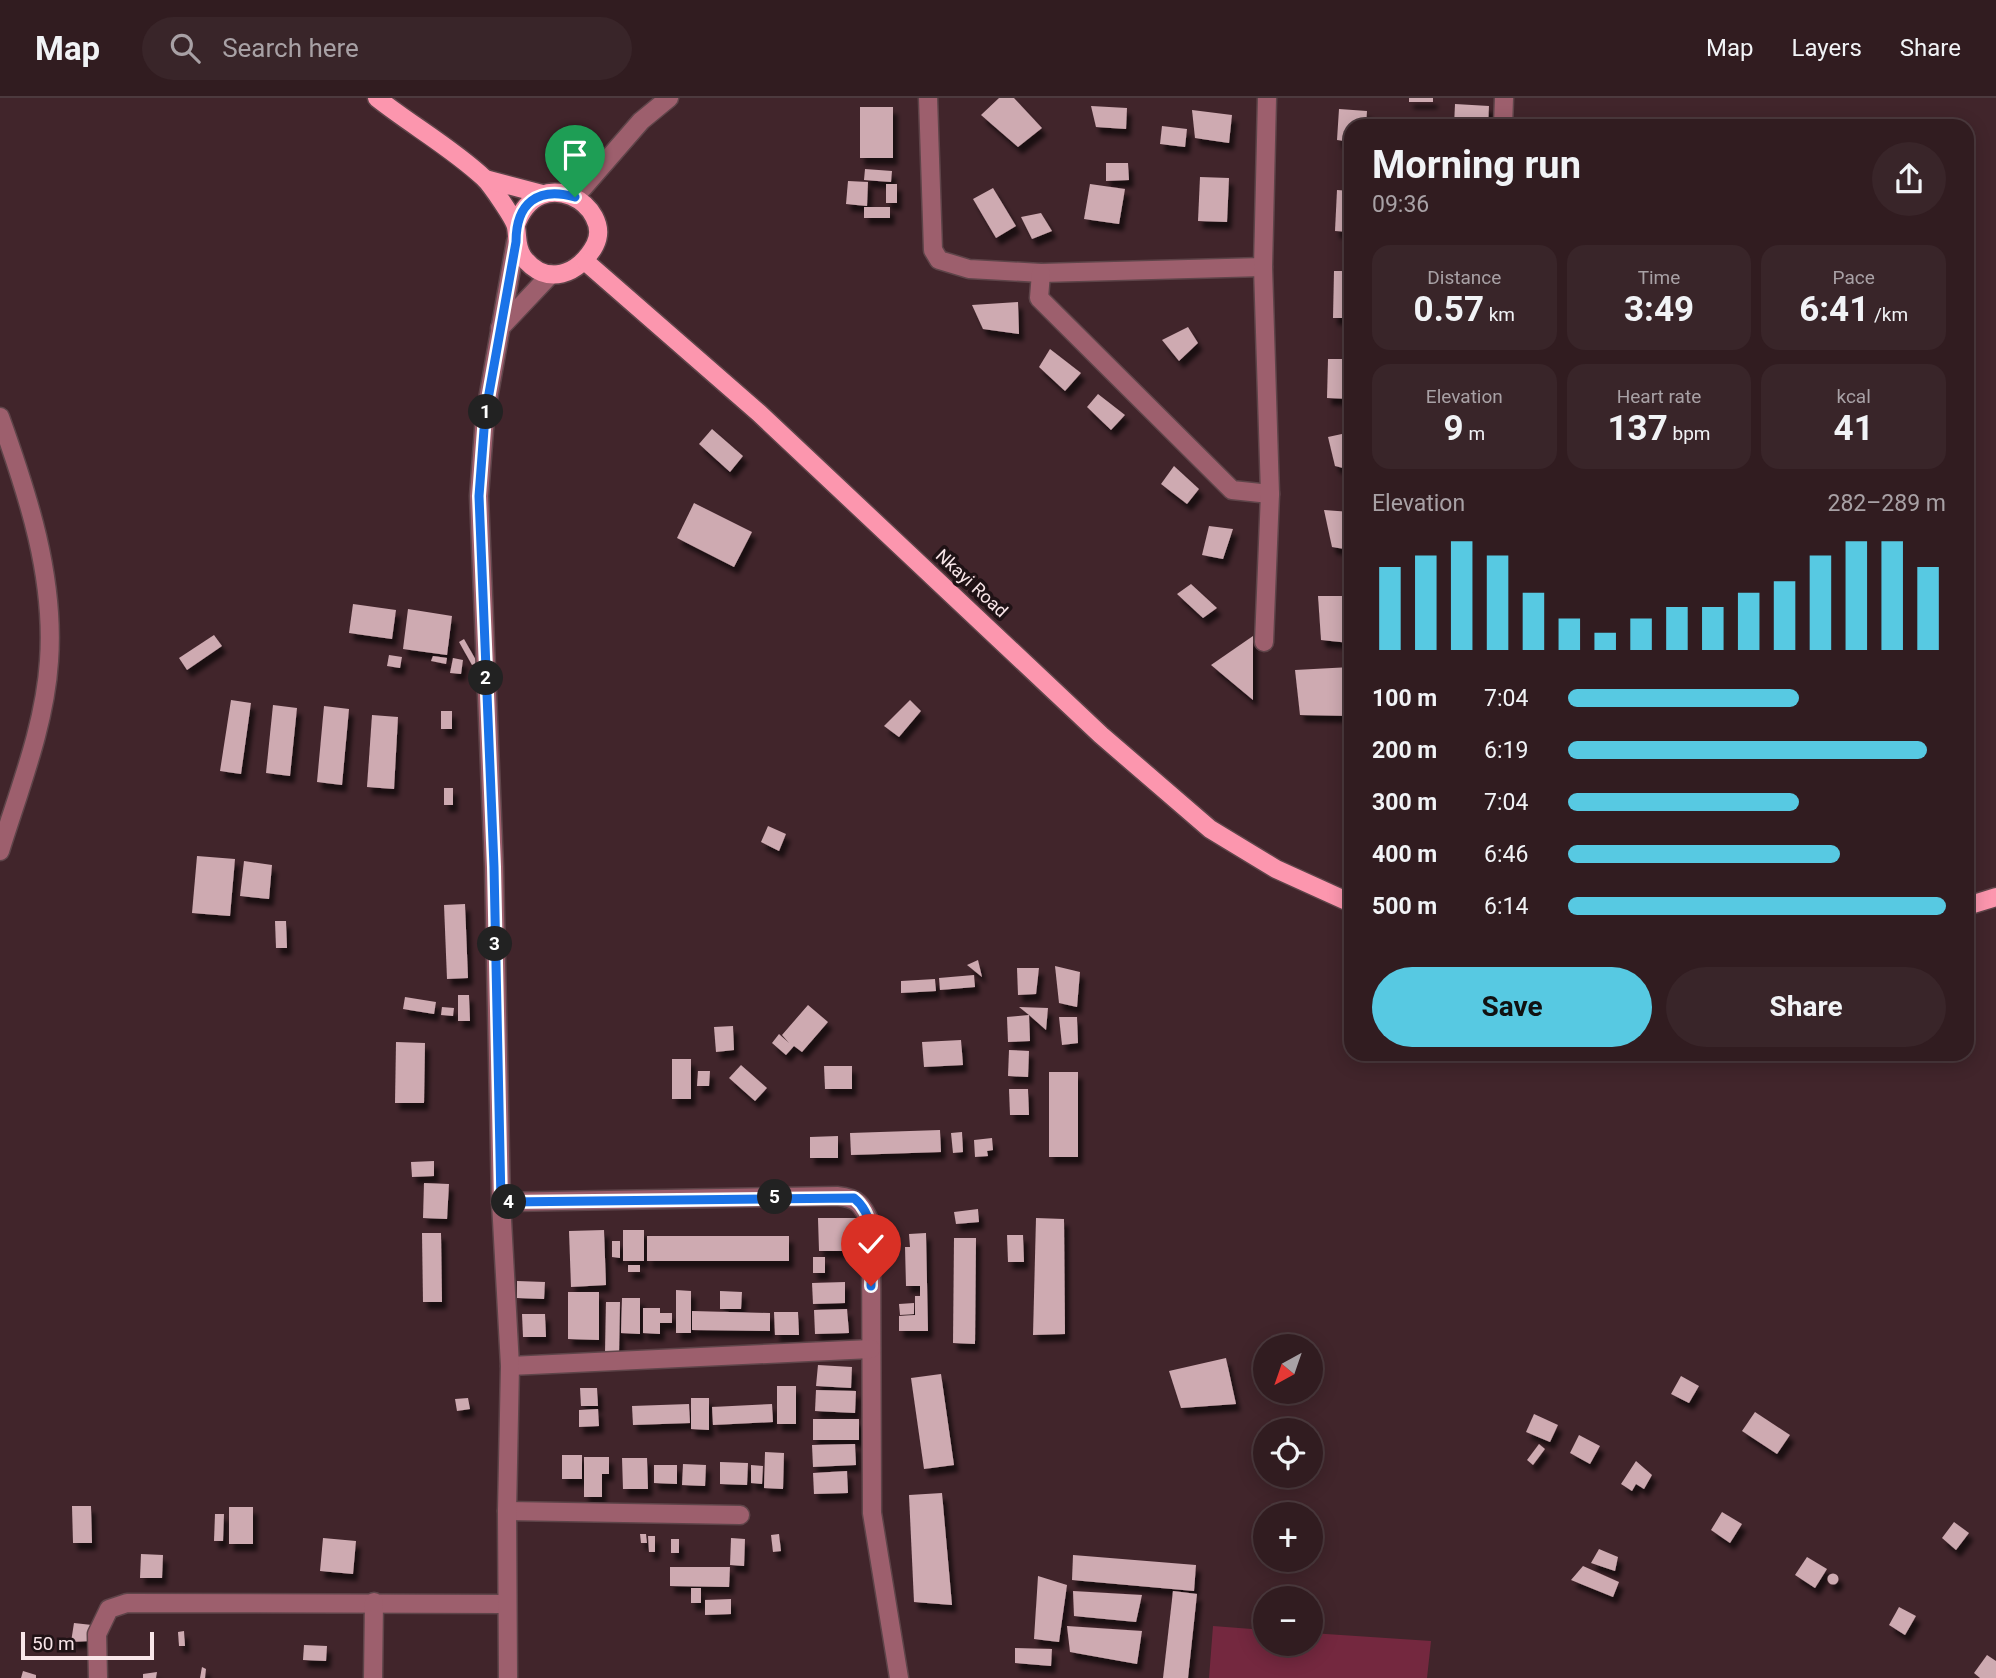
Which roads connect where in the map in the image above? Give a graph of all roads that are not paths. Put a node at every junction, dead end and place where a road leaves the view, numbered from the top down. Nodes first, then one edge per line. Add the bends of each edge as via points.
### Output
1 (377, 98) edge
2 (669, 98) edge
3 (928, 98) edge
4 (1267, 98) edge
5 (1504, 98) edge
6 (1503, 119) edge
7 (485, 179) junction
8 (542, 194) junction
9 (575, 197) junction
10 (516, 233) junction
11 (586, 262) junction
12 (1264, 267) junction
13 (1041, 273) junction
14 (551, 274) junction
15 (500, 328) junction
16 (0, 417) edge
17 (1270, 494) junction
18 (1264, 642) dead end
19 (0, 851) edge
20 (1996, 897) edge
21 (1344, 900) edge
22 (1974, 904) edge
23 (501, 1202) junction
24 (871, 1349) junction
25 (510, 1366) junction
26 (507, 1511) junction
27 (740, 1515) dead end
28 (374, 1602) junction
29 (506, 1604) junction
30 (98, 1678) edge
31 (373, 1678) edge
32 (508, 1678) edge
33 (899, 1678) edge

1 - 7 main road
2 - 9 street via 641,121
3 - 13 street via 933,250 939,260 970,269
4 - 12 street
5 - 6 street
7 - 8 main road
7 - 10 main road
8 - 9 main road via 559,192
8 - 10 main road via 521,212
9 - 11 main road via 593,214 597,239
10 - 14 main road via 523,257 535,269
10 - 15 street
11 - 14 main road via 564,274
11 - 21 main road, Nkayi Road via 758,413 1101,735 1210,829 1276,869
12 - 13 street
12 - 17 street
13 - 17 street via 1039,298 1232,490
14 - 15 street
15 - 23 street via 485,416 479,496
16 - 19 street via 38,529 49,615 42,710
17 - 18 street
20 - 22 main road
23 - 24 street via 854,1198 871,1224
23 - 25 street
24 - 25 street
24 - 33 street via 873,1513
25 - 26 street
26 - 27 street
26 - 29 street
28 - 29 street
28 - 30 street via 127,1603 109,1609 97,1634
28 - 31 street
29 - 32 street

